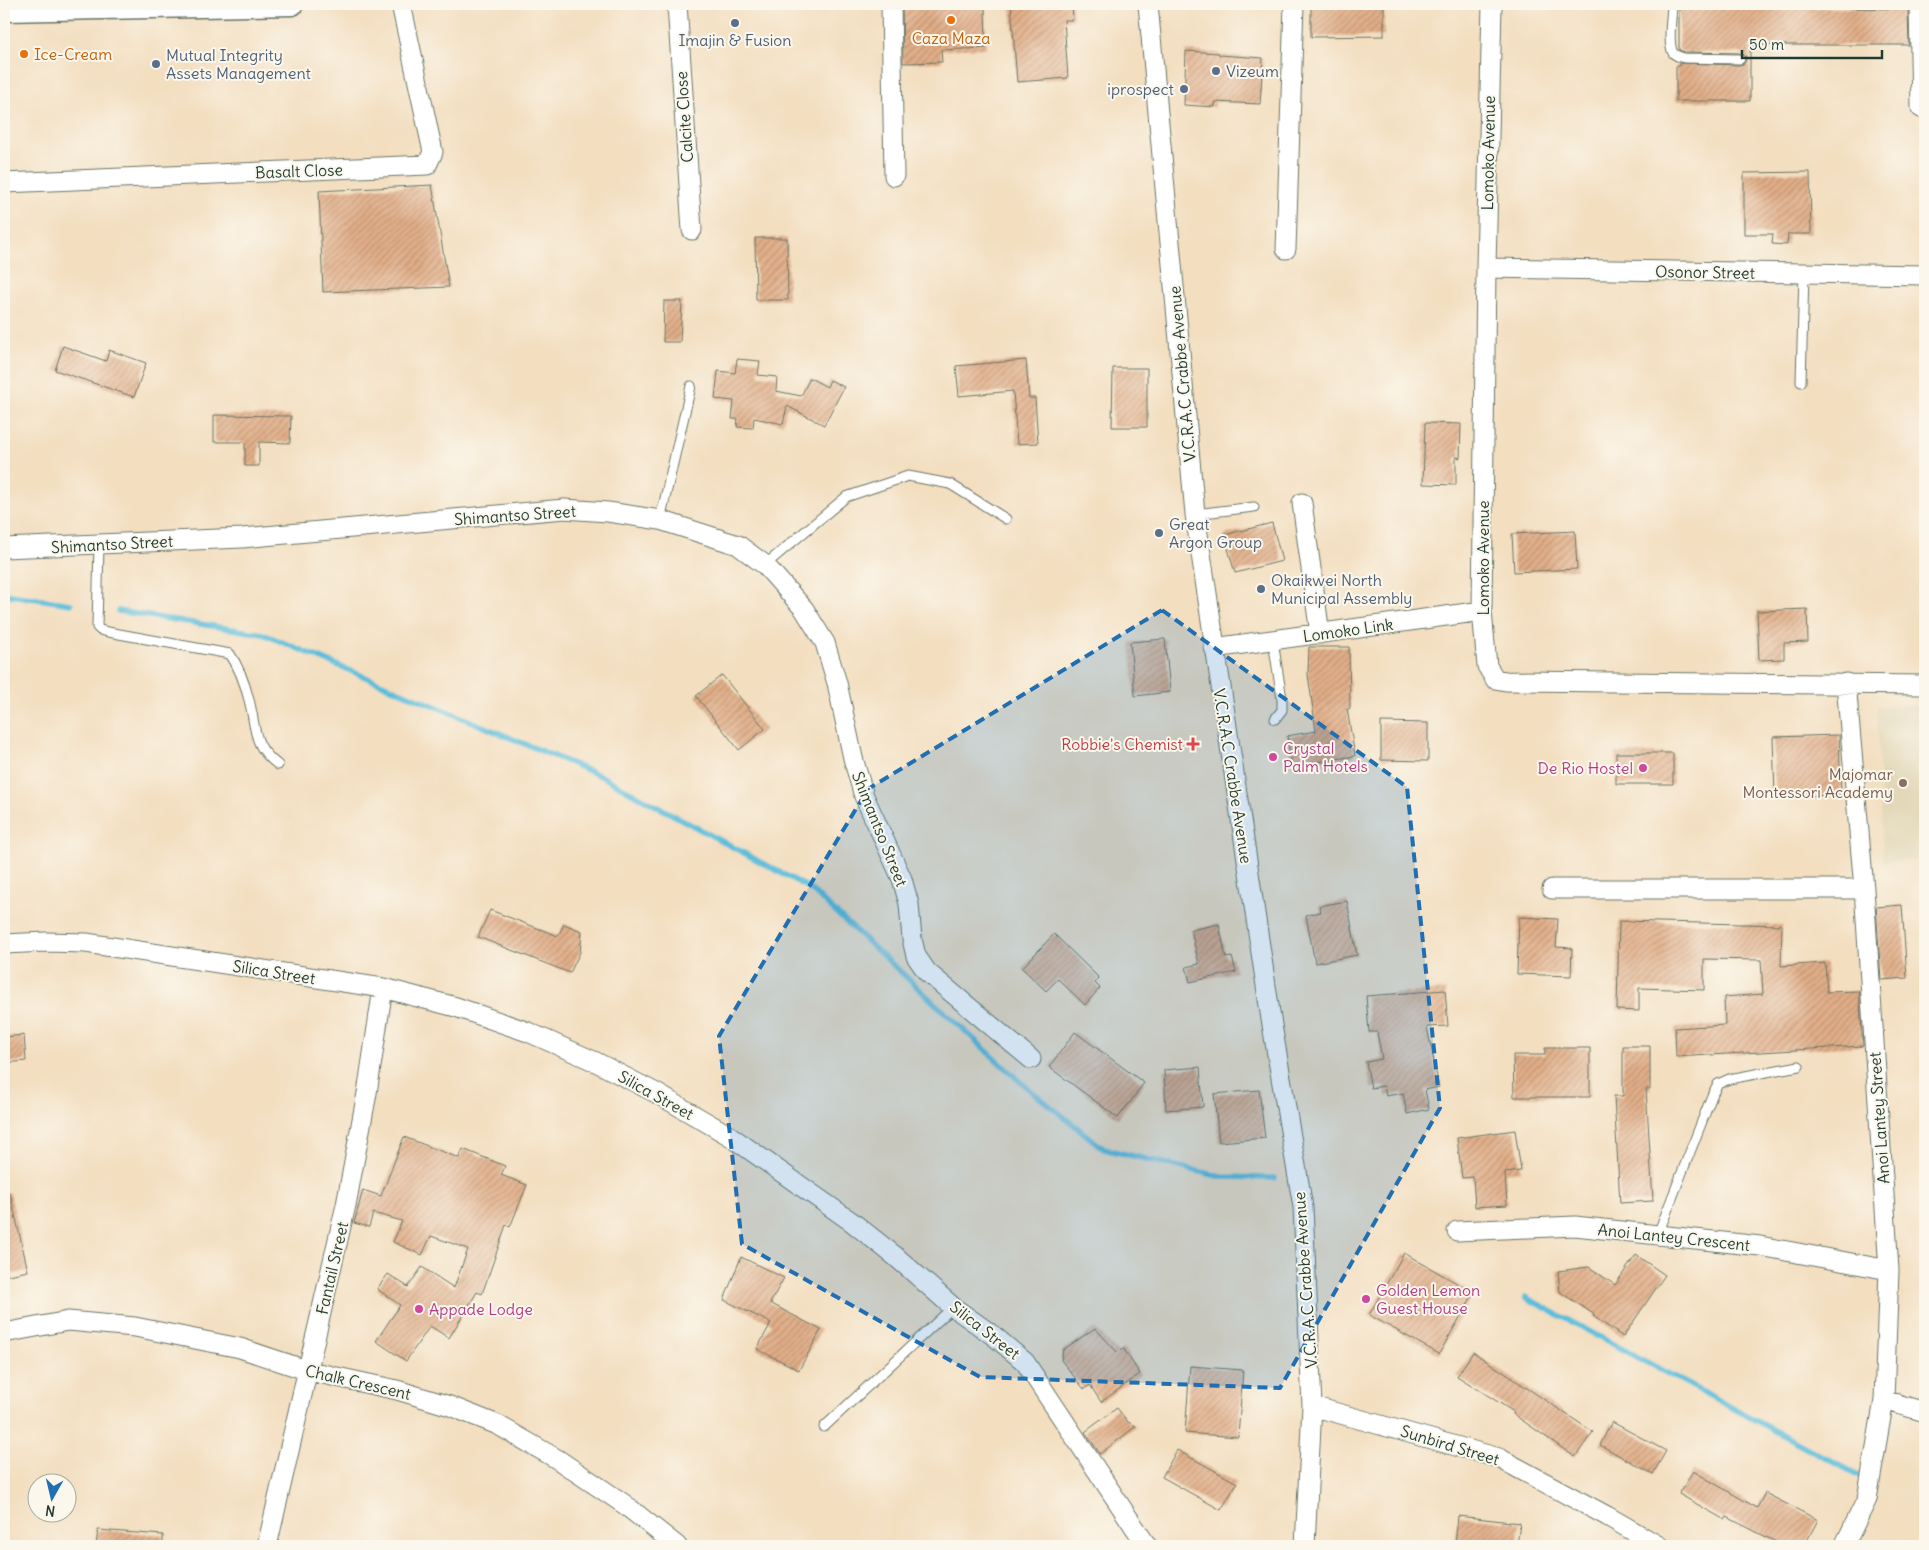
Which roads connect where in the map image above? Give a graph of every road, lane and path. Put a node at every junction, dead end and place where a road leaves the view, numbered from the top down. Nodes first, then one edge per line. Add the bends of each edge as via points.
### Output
1 (292, 4) edge
2 (401, 4) edge
3 (677, 4) edge
4 (891, 4) edge
5 (1148, 4) edge
6 (1294, 4) edge
7 (1492, 4) edge
8 (1672, 4) edge
9 (1919, 4) edge
10 (4, 10) edge
11 (1740, 59) dead end
12 (1921, 108) dead end
13 (894, 176) dead end
14 (4, 183) edge
15 (692, 230) dead end
16 (1286, 249) dead end
17 (1486, 268) junction
18 (1804, 274) junction
19 (1925, 275) edge
20 (1801, 382) dead end
21 (691, 386) dead end
22 (1302, 503) dead end
23 (1254, 507) dead end
24 (1195, 514) junction
25 (1006, 519) dead end
26 (660, 520) junction
27 (99, 545) junction
28 (4, 548) edge
29 (765, 565) junction
30 (1482, 611) junction
31 (1320, 634) junction
32 (1273, 641) junction
33 (1214, 648) junction
34 (1846, 683) junction
35 (1925, 685) edge
36 (1275, 719) dead end
37 (278, 765) dead end
38 (1552, 888) dead end
39 (1864, 889) junction
40 (4, 944) edge
41 (383, 988) junction
42 (1031, 1059) dead end
43 (1799, 1066) dead end
44 (1456, 1231) dead end
45 (1658, 1234) junction
46 (1889, 1270) junction
47 (954, 1307) junction
48 (4, 1333) edge
49 (309, 1371) junction
50 (1884, 1400) junction
51 (1312, 1406) junction
52 (1925, 1412) edge
53 (824, 1427) dead end
54 (267, 1546) edge
55 (676, 1546) edge
56 (1147, 1546) edge
57 (1305, 1546) edge
58 (1659, 1546) edge
59 (1844, 1546) edge

1 - 10 street
2 - 14 street, Basalt Close via 433,152 427,165
3 - 15 street, Calcite Close
4 - 13 street
5 - 24 street, V.C.R.A.C Crabbe Avenue
6 - 16 street
7 - 17 street, Lomoko Avenue
8 - 11 lane via 1671,34 1675,55
9 - 12 street
17 - 18 street, Osonor Street
17 - 30 street, Lomoko Avenue
18 - 19 street, Osonor Street
18 - 20 lane
21 - 26 lane
22 - 31 street
23 - 24 lane
24 - 33 street, V.C.R.A.C Crabbe Avenue
25 - 29 lane via 950,484 908,476 846,497
26 - 27 street, Shimantso Street via 564,509 242,538
26 - 29 street, Shimantso Street via 738,545
27 - 28 street, Shimantso Street
27 - 37 lane via 97,627 108,632 230,654 250,700 256,740 267,757
29 - 42 street, Shimantso Street via 804,610 825,643 864,796 902,879 916,956 927,972
30 - 31 street, Lomoko Link
30 - 34 street, Lomoko Avenue via 1487,666 1495,679
31 - 32 street, Lomoko Link
32 - 33 street, Lomoko Link
32 - 36 lane via 1282,700 1282,710
33 - 51 street, V.C.R.A.C Crabbe Avenue via 1303,1207
34 - 35 street, Lomoko Avenue
34 - 39 street, Anoi Lantey Street
38 - 39 street
39 - 46 street, Anoi Lantey Street
40 - 41 street, Silica Street via 86,943
41 - 47 street, Silica Street via 456,1007 528,1032 656,1093 730,1136 852,1222
41 - 49 street, Fantail Street via 348,1195
43 - 45 lane via 1718,1084
44 - 45 street, Anoi Lantey Crescent via 1575,1226
45 - 46 street, Anoi Lantey Crescent via 1760,1246
46 - 50 street, Anoi Lantey Street
47 - 53 lane
47 - 56 street, Silica Street via 1025,1362
48 - 49 street, Chalk Crescent via 68,1321 135,1327 240,1348
49 - 54 street, Fantail Street
49 - 55 street, Chalk Crescent via 398,1390 498,1425 557,1459 624,1504
50 - 52 street
50 - 59 street, Anoi Lantey Street via 1867,1500
51 - 57 street, V.C.R.A.C Crabbe Avenue
51 - 58 street, Sunbird Street via 1499,1458

